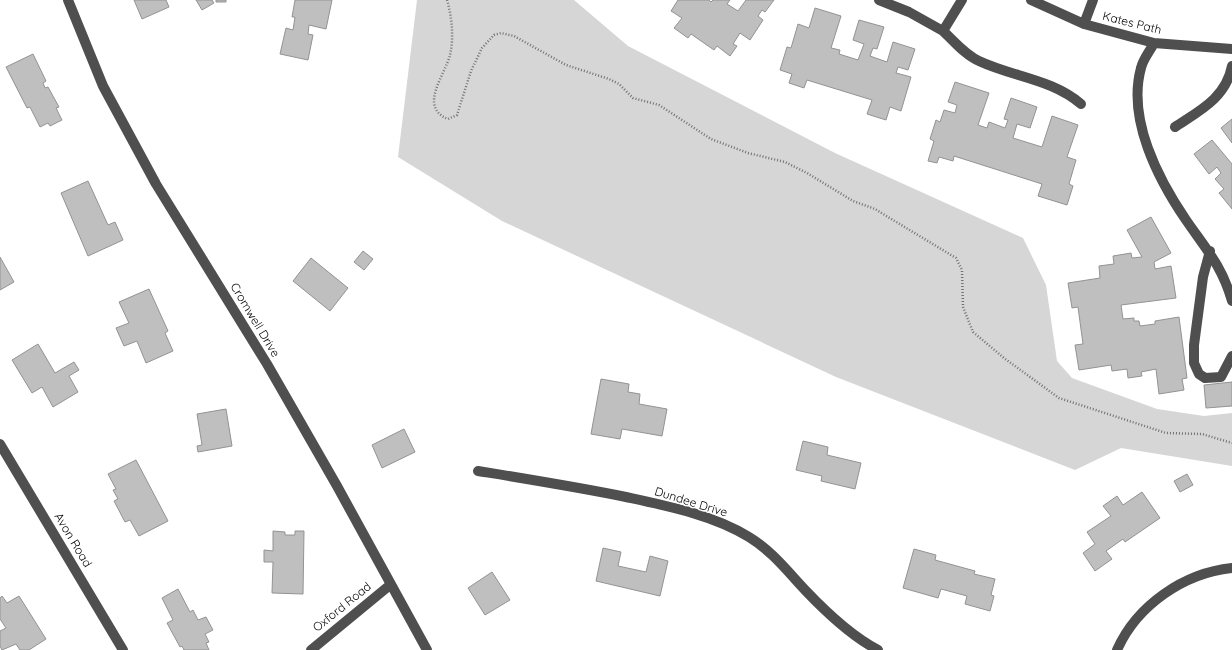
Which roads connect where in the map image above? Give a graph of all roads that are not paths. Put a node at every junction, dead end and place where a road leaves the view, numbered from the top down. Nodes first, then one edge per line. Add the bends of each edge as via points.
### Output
1 (68, 0) edge
2 (879, 0) edge
3 (962, 0) edge
4 (1031, 0) edge
5 (1093, 0) edge
6 (1084, 24) junction
7 (944, 31) junction
8 (1154, 43) junction
9 (1232, 49) edge
10 (1232, 66) edge
11 (1081, 104) dead end
12 (1174, 127) dead end
13 (1210, 251) junction
14 (1232, 301) edge
15 (1232, 356) edge
16 (0, 444) edge
17 (478, 471) dead end
18 (1232, 568) edge
19 (390, 585) junction
20 (123, 650) edge
21 (311, 650) edge
22 (427, 650) edge
23 (878, 650) edge
24 (1117, 650) edge

1 - 19 street, Cromwell Drive via 103,86 156,184 267,364
2 - 7 street via 909,12
3 - 7 street
4 - 6 street, Kates Path
5 - 6 street
6 - 8 street, Kates Path
7 - 11 street via 978,61 1068,93
8 - 9 street, Kates Path
8 - 13 street via 1141,67 1138,94 1142,129 1152,161 1186,219
10 - 12 street via 1230,78 1215,99
13 - 14 street via 1223,274
13 - 15 street via 1203,277 1194,363 1199,374 1206,378 1221,377
16 - 20 street, Avon Road
17 - 23 street, Dundee Drive via 662,505 720,522 750,537 781,562 806,591 843,625 862,642
18 - 24 street via 1214,570 1188,580 1159,597 1137,621
19 - 21 street, Oxford Road
19 - 22 street, Cromwell Drive

